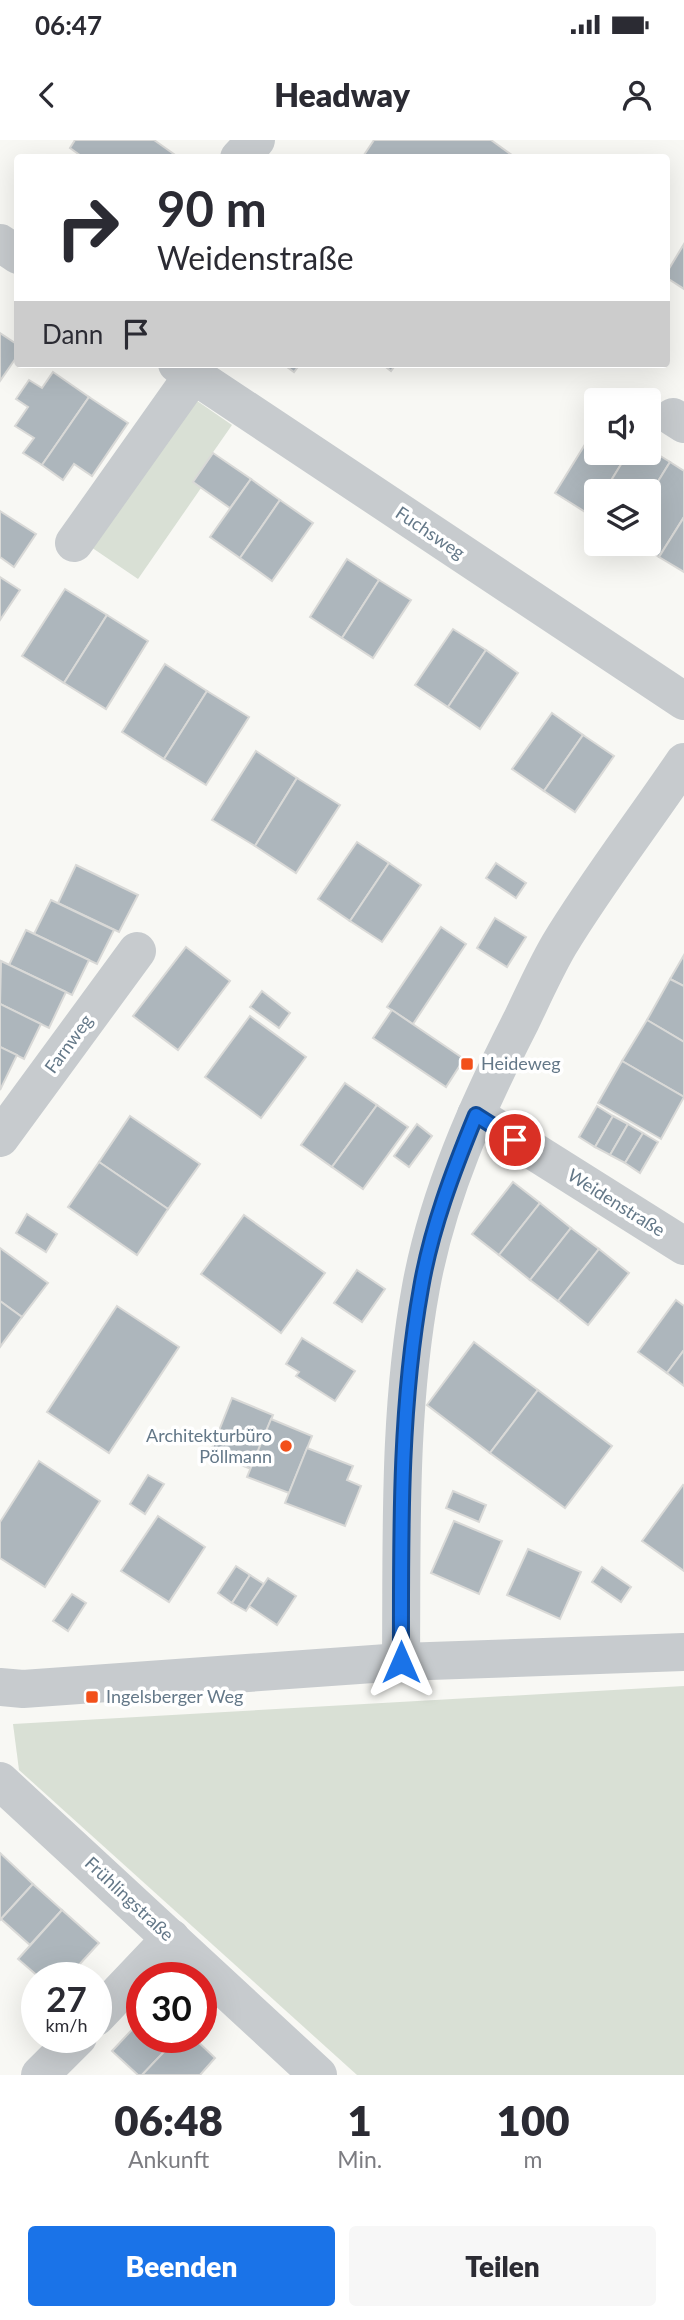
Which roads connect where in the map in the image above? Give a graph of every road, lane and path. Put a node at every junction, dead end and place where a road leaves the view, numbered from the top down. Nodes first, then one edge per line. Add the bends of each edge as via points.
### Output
1 (256, 140) edge
2 (243, 154) edge
3 (185, 369) edge
4 (74, 543) dead end
5 (684, 701) edge
6 (684, 762) edge
7 (137, 951) dead end
8 (476, 1115) junction
9 (0, 1138) edge
10 (684, 1246) edge
11 (684, 1652) edge
12 (401, 1662) junction
13 (0, 1687) edge
14 (0, 1781) edge
15 (171, 1938) junction
16 (112, 2000) edge
17 (62, 2053) edge
18 (40, 2075) edge
19 (318, 2075) edge

1 - 2 street
3 - 4 street
3 - 5 street, Fuchsweg
6 - 8 street via 559,946
7 - 9 street, Farnweg
8 - 10 street, Weidenstraße
8 - 12 street via 437,1219 421,1287 402,1481
11 - 12 street
12 - 13 street
14 - 15 street, Frühlingstraße
15 - 16 street
15 - 19 street, Frühlingstraße
17 - 18 street

